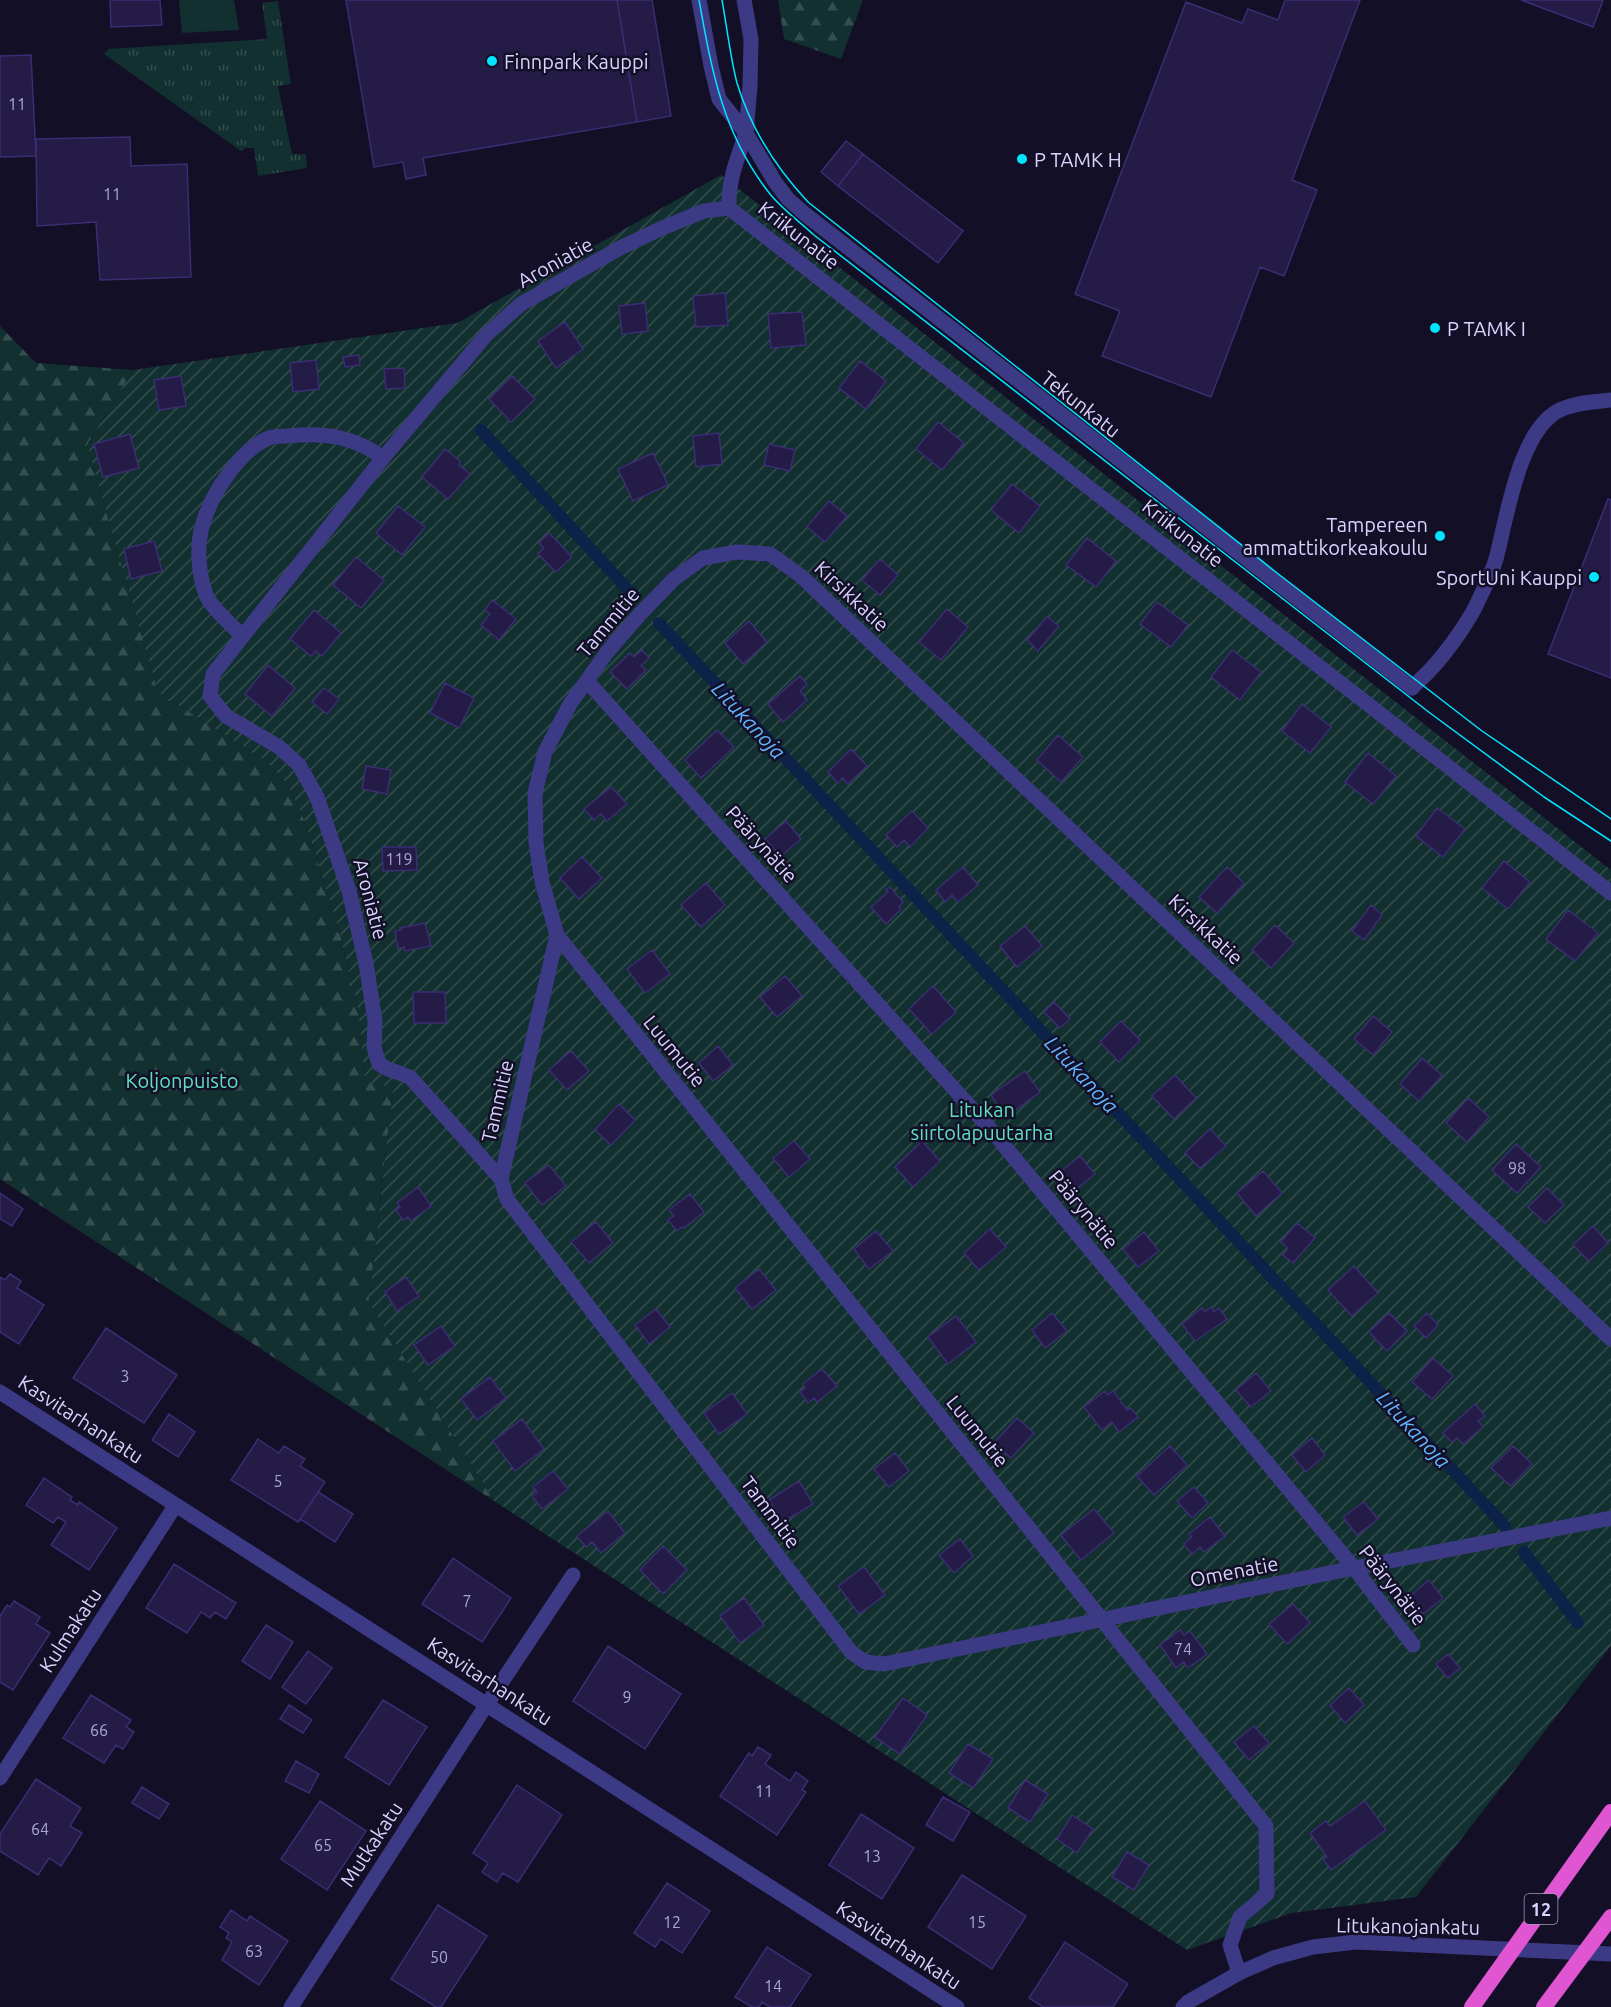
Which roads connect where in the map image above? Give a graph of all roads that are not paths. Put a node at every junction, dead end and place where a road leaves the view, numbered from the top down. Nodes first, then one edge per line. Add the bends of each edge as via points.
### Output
1 (699, 0) edge
2 (744, 0) edge
3 (746, 134) junction
4 (729, 208) junction
5 (1611, 400) edge
6 (383, 458) junction
7 (770, 554) joint
8 (242, 636) junction
9 (587, 681) junction
10 (1611, 892) edge
11 (556, 935) junction
12 (501, 1179) junction
13 (1611, 1339) edge
14 (0, 1392) edge
15 (176, 1506) junction
16 (1611, 1518) edge
17 (1354, 1568) junction
18 (573, 1575) dead end
19 (1101, 1619) junction
20 (1413, 1645) dead end
21 (865, 1662) joint
22 (487, 1704) junction
23 (0, 1778) edge
24 (1611, 1812) edge
25 (1611, 1917) edge
26 (1611, 1954) edge
27 (1239, 1973) junction
28 (291, 2007) edge
29 (957, 2007) edge
30 (1183, 2007) edge
31 (1472, 2007) edge
32 (1544, 2007) edge

1 - 3 street, Tekunkatu via 719,99
2 - 3 street via 751,39
3 - 4 street via 732,170
3 - 5 street, Tekunkatu via 775,182 805,214 1412,688 1431,669 1479,600 1495,562 1510,496 1536,430 1560,409
4 - 6 street, Aroniatie via 704,211 660,229 521,304 486,335
4 - 10 street, Kriikunatie
6 - 8 street, Aroniatie
6 - 8 street via 346,438 306,434 270,437 245,454 218,489 201,528 199,558 207,597
7 - 9 street, Tammitie via 737,552 703,558 688,568 640,614
7 - 13 street, Kirsikkatie via 810,584
8 - 12 street, Aroniatie via 213,674 210,696 226,716 279,747 299,765 317,797 349,891 366,963 379,1064 410,1077
9 - 11 street, Tammitie via 545,752 535,792 536,843
9 - 17 street, Päärynätie via 992,1131
11 - 12 street, Tammitie
11 - 19 street, Luumutie
12 - 21 street, Tammitie via 507,1199 851,1653
14 - 15 street, Kasvitarhankatu
15 - 22 street, Kasvitarhankatu
15 - 23 street, Kulmakatu
16 - 17 street, Omenatie
17 - 19 street, Omenatie
17 - 20 street, Päärynätie
18 - 22 street, Mutkakatu
19 - 21 street, Omenatie via 884,1664
19 - 27 street, Luumutie via 1266,1826 1267,1893 1240,1917 1230,1945
22 - 28 street, Mutkakatu
22 - 29 street, Kasvitarhankatu
24 - 31 highway, 12
25 - 32 highway
26 - 27 street, Litukanojankatu via 1356,1942 1313,1947
27 - 30 street, Litukanojankatu

